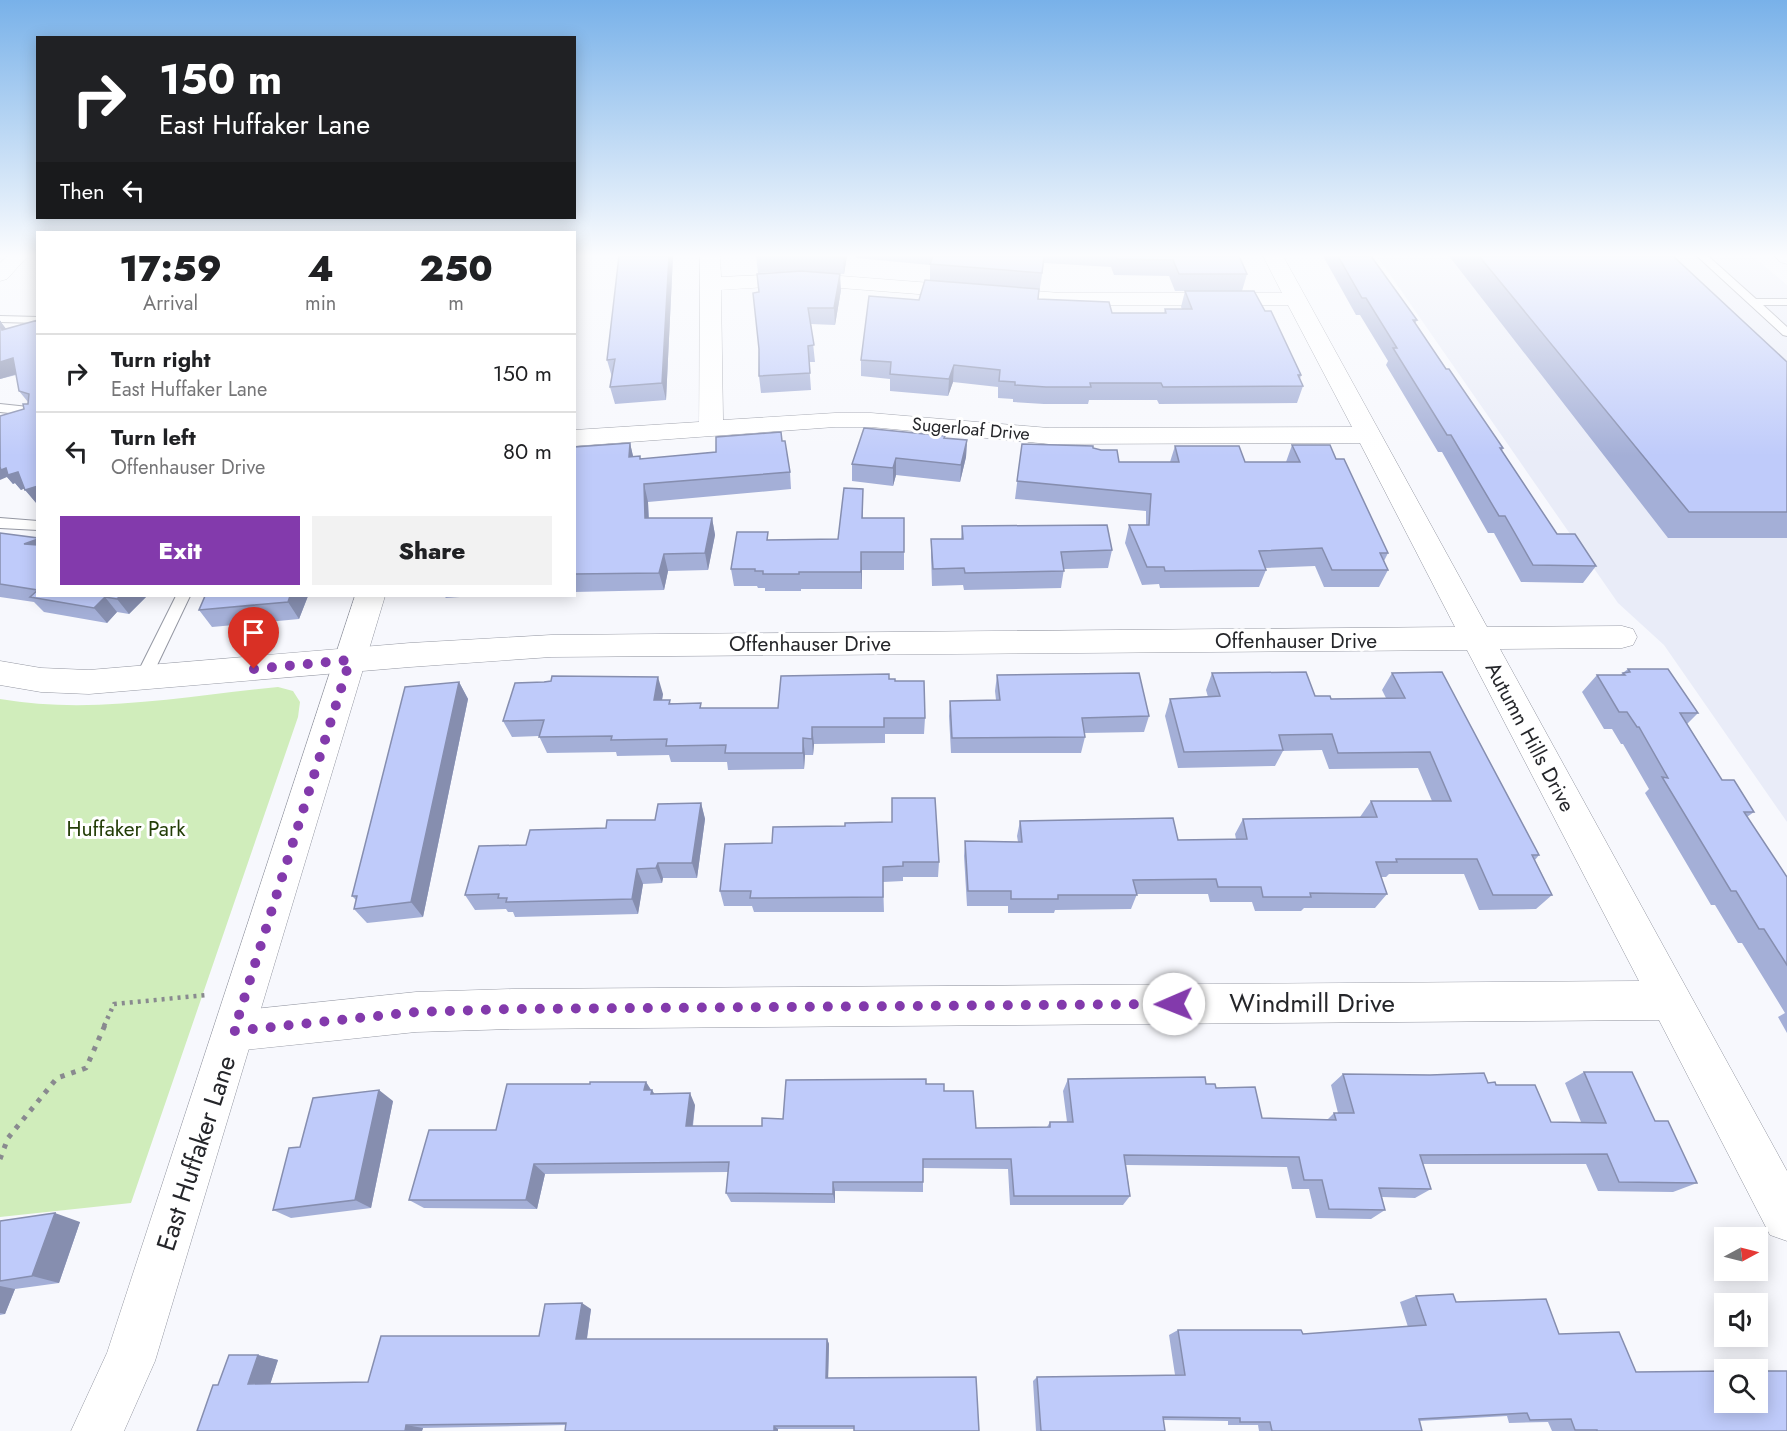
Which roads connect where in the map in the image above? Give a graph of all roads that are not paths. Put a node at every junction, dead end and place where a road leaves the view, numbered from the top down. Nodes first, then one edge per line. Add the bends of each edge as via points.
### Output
1 (710, 323) edge
2 (1309, 323) edge
3 (1776, 323) edge
4 (1787, 333) edge
5 (0, 408) edge
6 (36, 412) edge
7 (711, 428) junction
8 (1368, 435) junction
9 (576, 438) edge
10 (0, 523) edge
11 (36, 526) edge
12 (183, 597) edge
13 (370, 597) edge
14 (1622, 637) dead end
15 (1478, 640) junction
16 (350, 660) junction
17 (0, 673) edge
18 (143, 678) junction
19 (1670, 1000) junction
20 (234, 1031) junction
21 (1787, 1218) edge
22 (97, 1431) edge

1 - 7 street
2 - 8 street, Autumn Hills Drive
3 - 4 lane
5 - 6 lane
7 - 8 street, Sugerloaf Drive via 872,420 1049,436
7 - 9 street, Sugerloaf Drive
8 - 15 street, Autumn Hills Drive
10 - 11 lane
12 - 18 lane
13 - 16 street, East Huffaker Lane
14 - 15 street, Offenhauser Drive
15 - 16 street, Offenhauser Drive via 551,646
15 - 19 street, Autumn Hills Drive
16 - 18 street, Offenhauser Drive
16 - 20 street, East Huffaker Lane
17 - 18 street, Offenhauser Drive via 89,682
19 - 20 street, Windmill Drive via 512,1009 416,1012
19 - 21 street, Autumn Hills Drive
20 - 22 street, East Huffaker Lane via 129,1361

